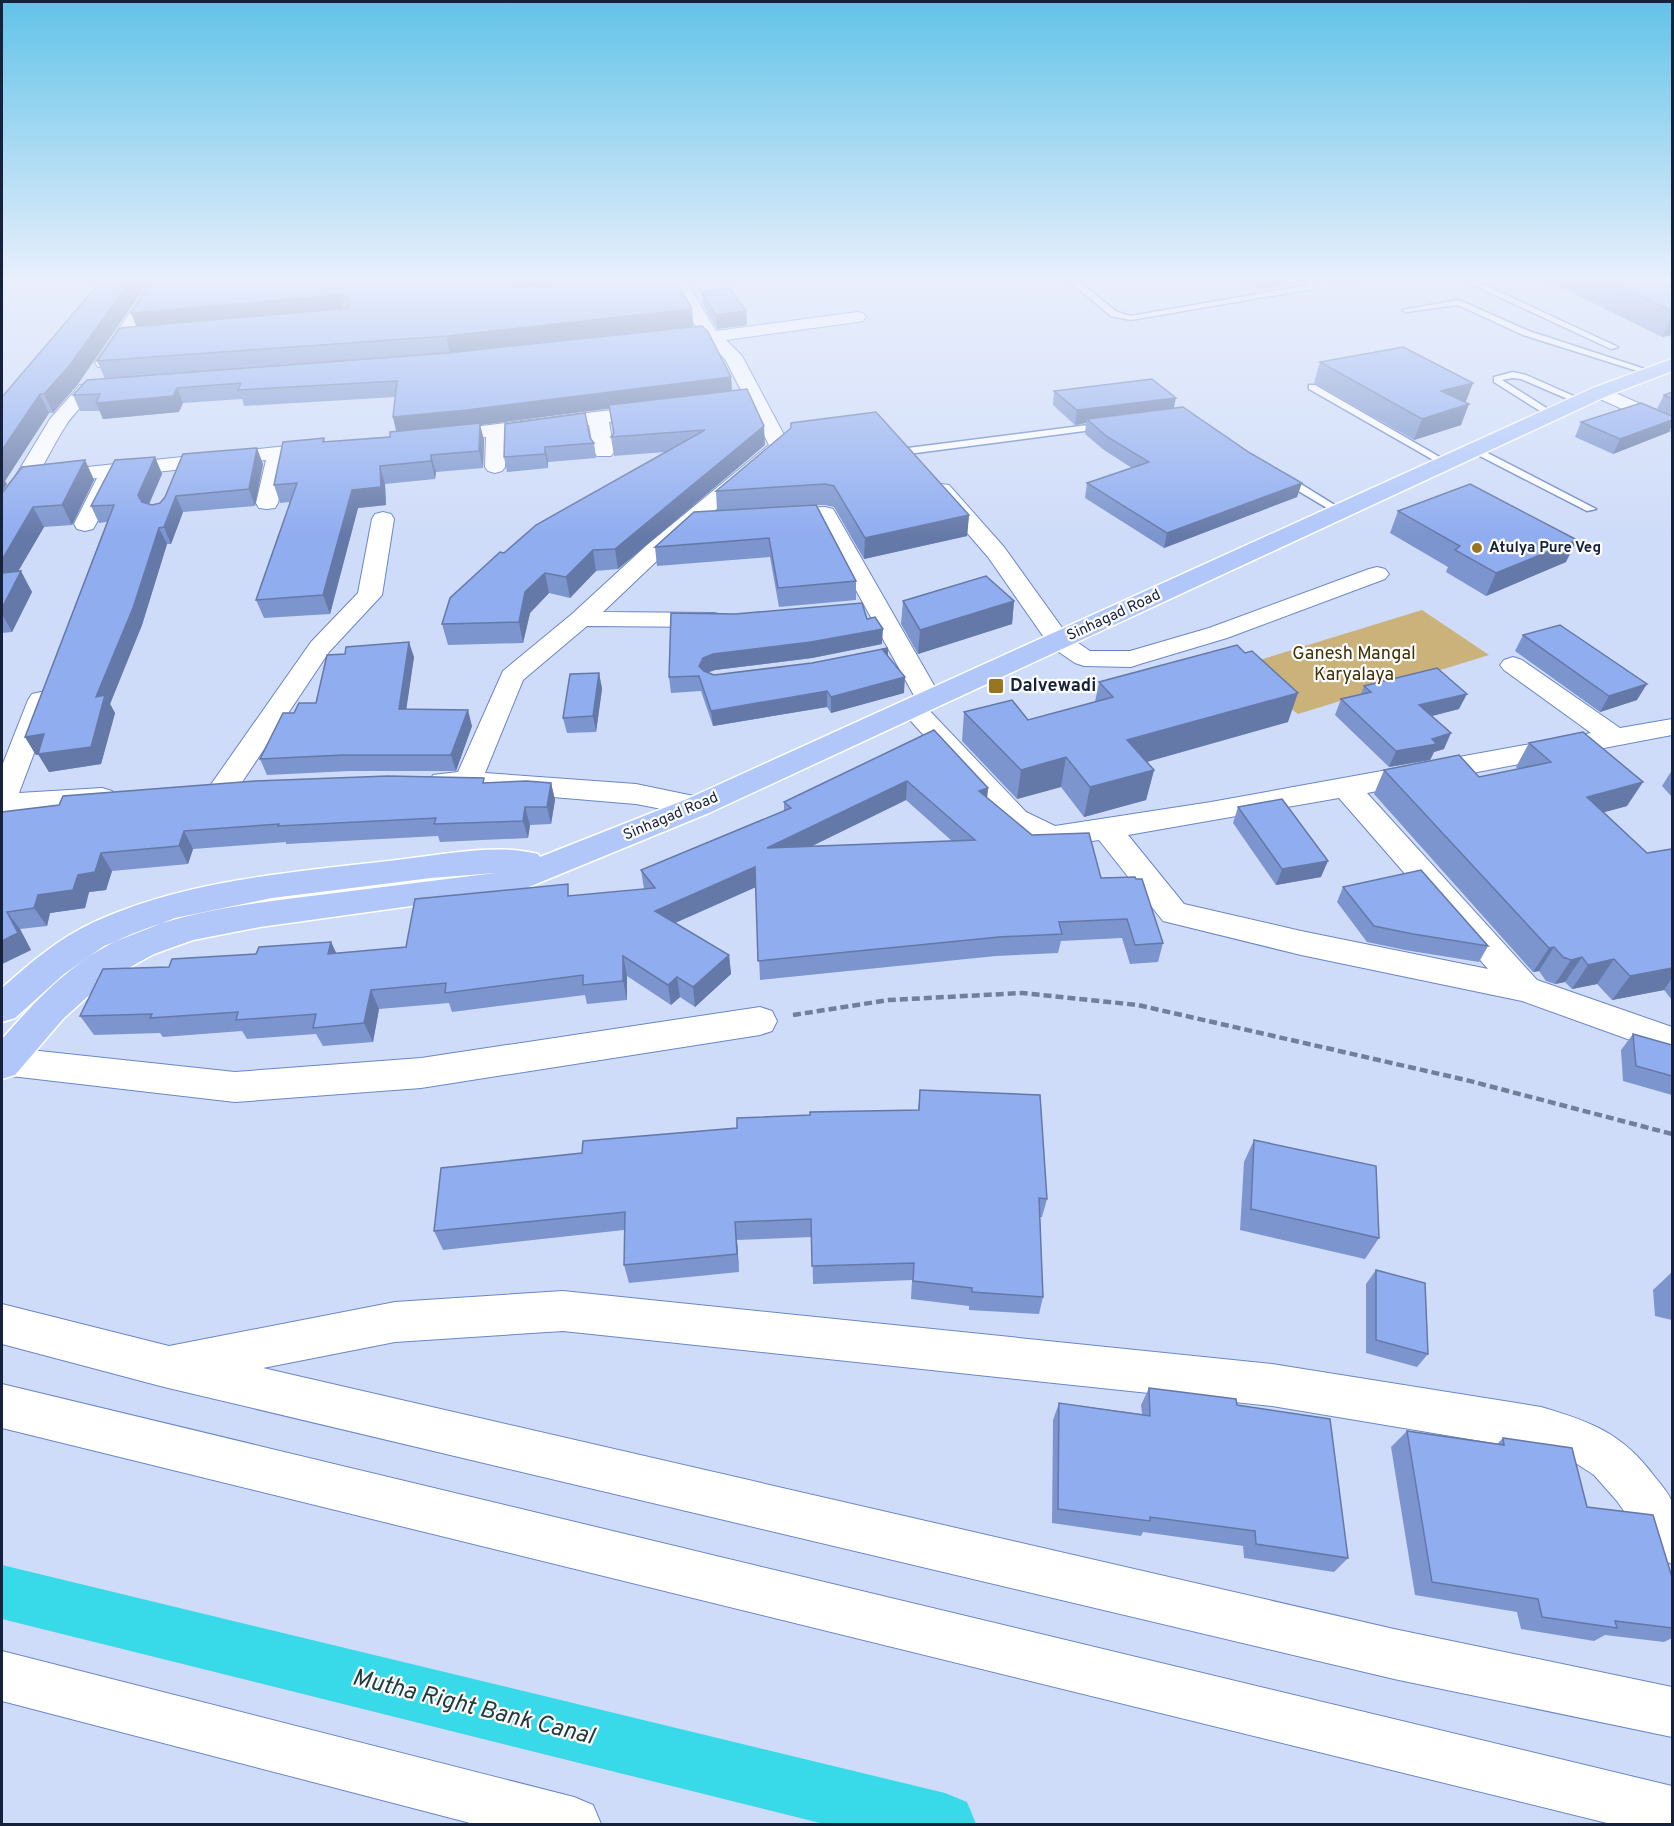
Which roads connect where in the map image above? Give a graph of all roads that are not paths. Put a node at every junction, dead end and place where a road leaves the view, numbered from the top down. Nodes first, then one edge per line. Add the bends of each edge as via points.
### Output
1 (102, 366) edge
2 (739, 366) edge
3 (1661, 368) edge
4 (133, 385) edge
5 (1312, 387) dead end
6 (87, 389) junction
7 (1590, 397) junction
8 (756, 398) junction
9 (688, 407) edge
10 (666, 409) edge
11 (1551, 414) junction
12 (598, 418) junction
13 (1114, 425) edge
14 (1672, 425) edge
15 (496, 431) junction
16 (891, 433) edge
17 (426, 438) edge
18 (346, 446) edge
19 (1475, 450) junction
20 (908, 451) junction
21 (604, 452) dead end
22 (279, 453) junction
23 (180, 462) junction
24 (1445, 463) junction
25 (495, 467) dead end
26 (113, 469) junction
27 (1272, 470) edge
28 (24, 480) junction
29 (171, 482) edge
30 (267, 502) dead end
31 (2, 507) edge
32 (1591, 509) dead end
33 (1341, 512) junction
34 (757, 518) edge
35 (384, 519) dead end
36 (723, 520) edge
37 (689, 522) junction
38 (85, 524) dead end
39 (1377, 574) dead end
40 (581, 619) junction
41 (736, 620) edge
42 (1059, 641) junction
43 (901, 651) junction
44 (873, 655) edge
45 (1513, 665) dead end
46 (49, 680) edge
47 (921, 705) junction
48 (1672, 727) edge
49 (1614, 737) junction
50 (468, 781) junction
51 (422, 782) edge
52 (1346, 787) junction
53 (257, 788) edge
54 (129, 796) edge
55 (2, 803) edge
56 (698, 806) junction
57 (1106, 828) junction
58 (553, 863) junction
59 (1526, 989) junction
60 (2, 1008) edge
61 (760, 1021) road end
62 (1672, 1041) edge
63 (2, 1062) edge
64 (2, 1324) edge
65 (164, 1366) junction
66 (2, 1406) edge
67 (1672, 1540) edge
68 (2, 1676) edge
69 (1672, 1712) edge
70 (1672, 1814) edge
71 (574, 1824) edge

1 - 6 street
2 - 8 street
3 - 7 main road, Sinhagad Road
4 - 6 street
5 - 24 lane
6 - 28 street via 57,423
7 - 11 main road, Sinhagad Road
7 - 11 lane via 1522,376 1497,379
7 - 14 street
8 - 9 street
8 - 37 street via 780,446
10 - 12 street
11 - 19 main road, Sinhagad Road
12 - 15 street
12 - 21 street
13 - 20 lane
15 - 17 street
15 - 25 street
16 - 20 street
18 - 22 street
19 - 24 main road, Sinhagad Road
19 - 32 lane
20 - 42 street via 996,552
22 - 23 street
22 - 30 street
23 - 26 street
23 - 29 street
24 - 33 main road, Sinhagad Road
26 - 28 street
26 - 38 street
27 - 33 lane
28 - 31 street
33 - 42 main road, Sinhagad Road
34 - 43 street via 825,514 864,609
35 - 53 street via 370,596 320,647 210,791
36 - 37 street
37 - 40 street
39 - 42 street via 1218,633 1131,659 1084,658
40 - 41 street
40 - 50 street via 512,676
42 - 47 main road, Sinhagad Road
43 - 44 street
43 - 47 street
45 - 49 street
46 - 55 street
47 - 56 main road, Sinhagad Road
47 - 57 street via 1016,819 1052,837
48 - 49 street
49 - 52 street
50 - 51 street
50 - 56 street via 636,794
52 - 57 street
52 - 59 street
54 - 55 street
56 - 58 main road, Sinhagad Road
57 - 59 street via 1174,913 1312,946
58 - 60 main road, Sinhagad Road via 505,862 326,879 172,906 105,931 81,945 51,965
58 - 63 main road, Sinhagad Road via 508,883 189,928 142,945 93,972 50,1009
59 - 62 street
61 - 63 street via 421,1073 236,1087
64 - 65 street
65 - 67 street via 395,1322 563,1311 1272,1385 1541,1429 1582,1442 1610,1459
65 - 69 street via 1394,1654
66 - 70 street
68 - 71 street

